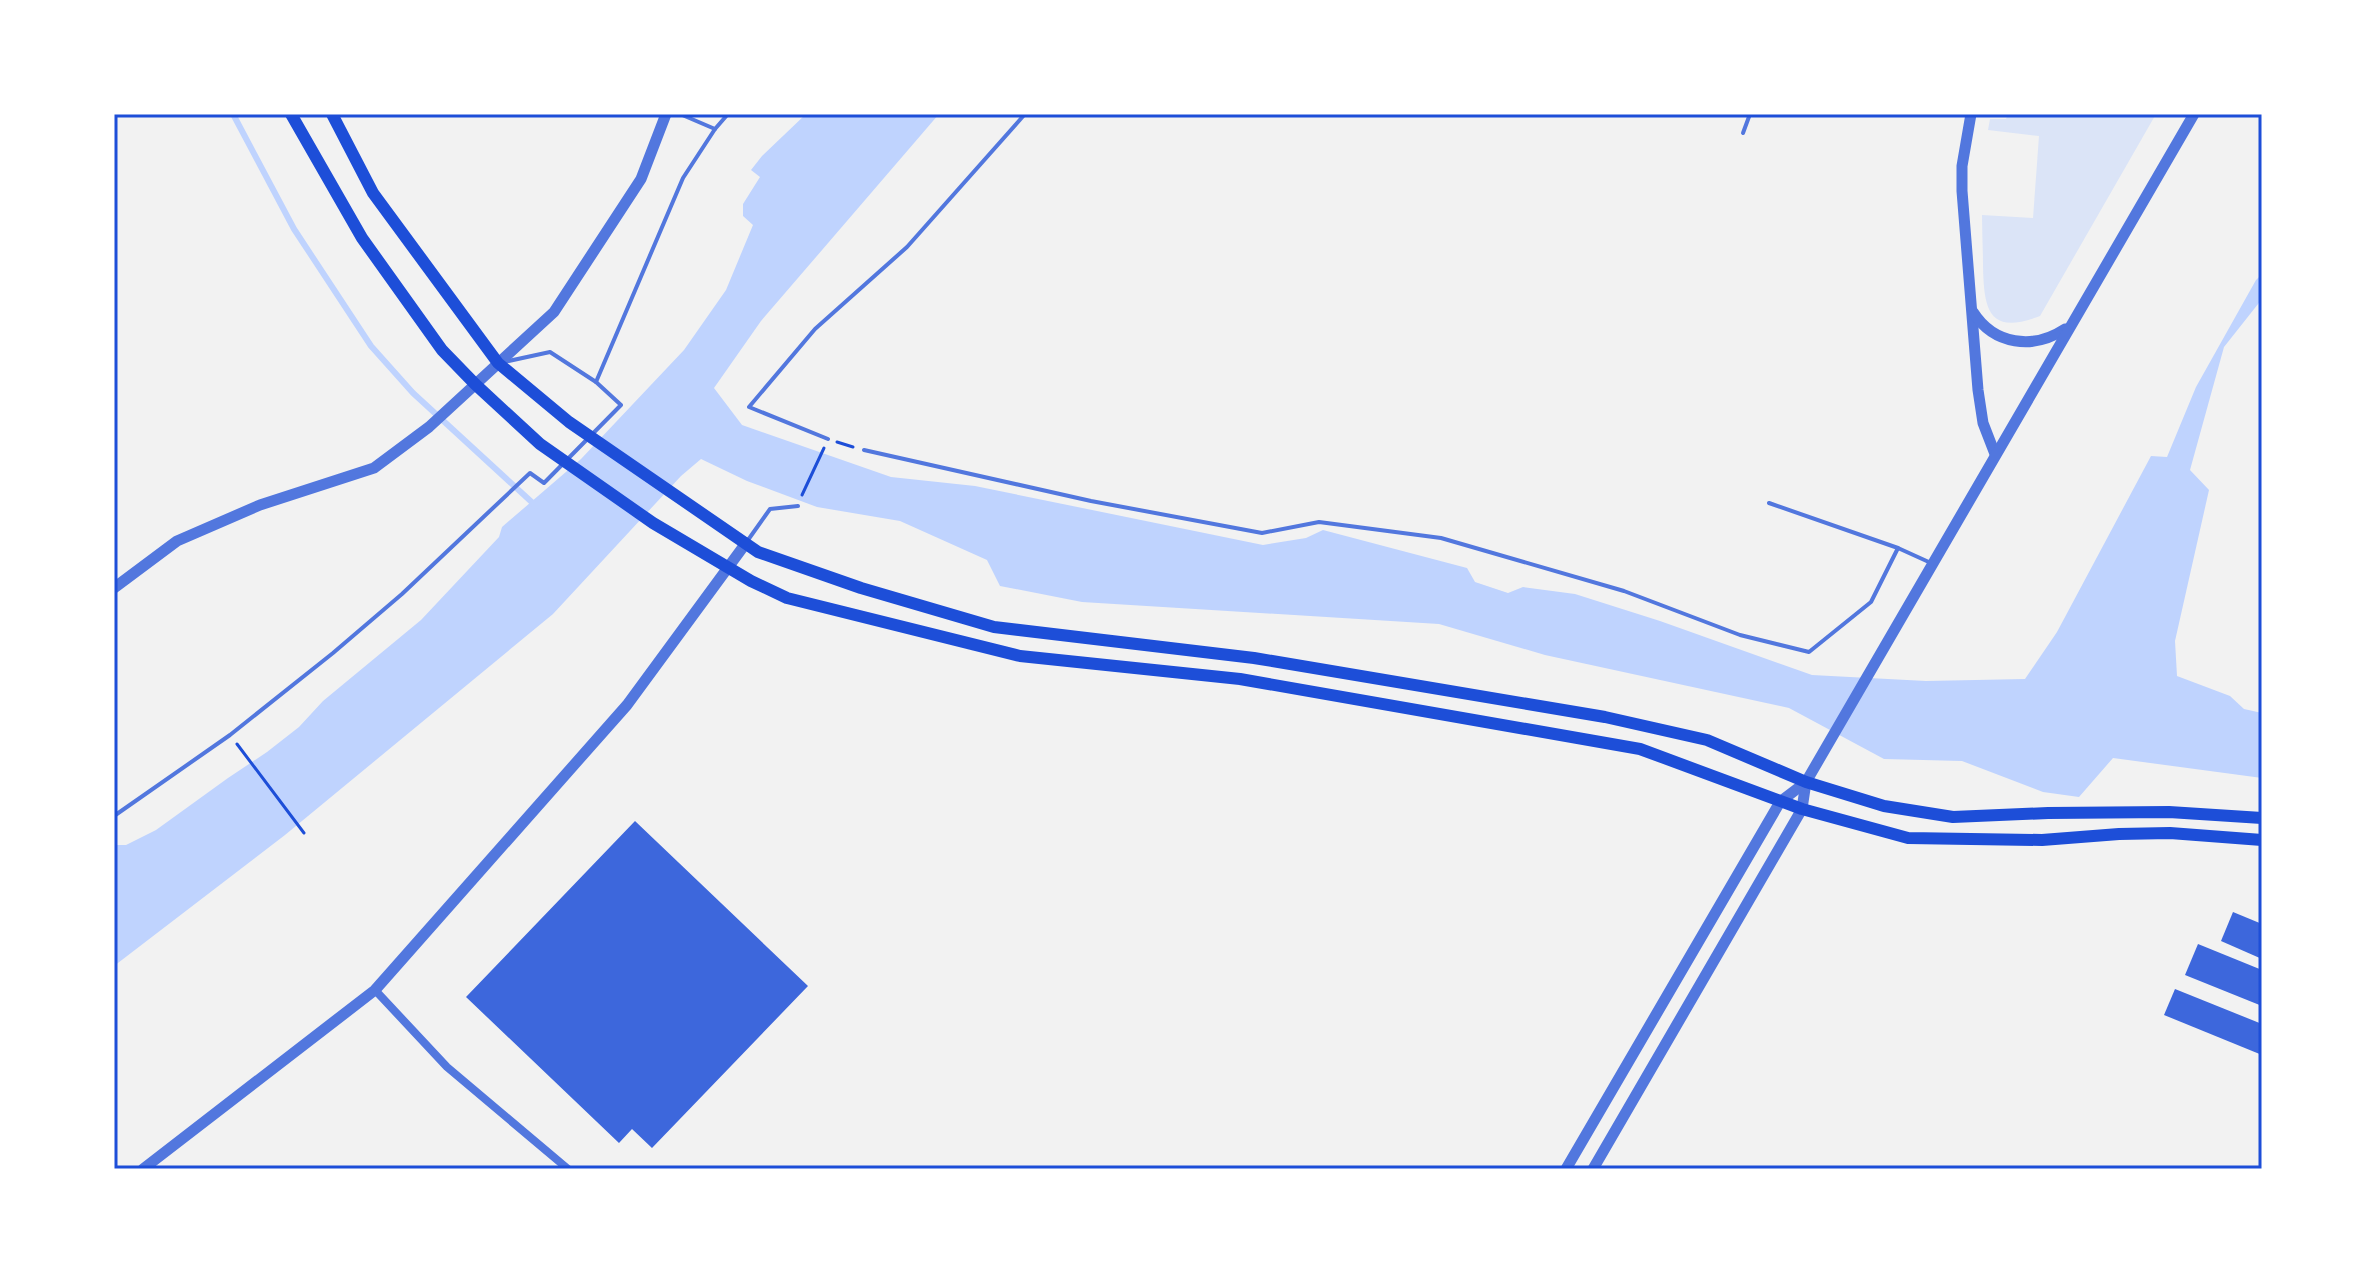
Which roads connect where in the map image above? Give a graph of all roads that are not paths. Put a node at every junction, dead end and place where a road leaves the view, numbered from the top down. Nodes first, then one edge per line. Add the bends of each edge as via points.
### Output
1 (291, 114) edge
2 (332, 114) edge
3 (666, 114) edge
4 (680, 114) edge
5 (728, 114) edge
6 (1025, 114) edge
7 (1750, 114) edge
8 (1971, 114) edge
9 (2194, 114) edge
10 (715, 129) junction
11 (1743, 133) dead end
12 (1970, 307) junction
13 (2069, 326) junction
14 (498, 363) junction
15 (596, 382) junction
16 (475, 384) junction
17 (828, 439) road end
18 (864, 450) road end
19 (1995, 454) junction
20 (1769, 503) dead end
21 (798, 506) road end
22 (746, 543) junction
23 (1898, 548) junction
24 (1931, 563) junction
25 (729, 568) junction
26 (114, 588) edge
27 (1806, 782) junction
28 (1780, 802) junction
29 (1802, 809) junction
30 (114, 816) edge
31 (2262, 818) edge
32 (2262, 840) edge
33 (375, 990) junction
34 (143, 1169) edge
35 (568, 1169) edge
36 (1566, 1169) edge
37 (1593, 1169) edge

1 - 16 main road via 362,238 442,350
2 - 14 main road via 373,193
3 - 14 street via 641,179 554,312
4 - 10 lane
5 - 10 lane
6 - 17 lane via 907,247 815,329 749,407
7 - 11 lane
8 - 12 street via 1962,166
9 - 13 street
10 - 15 lane via 683,178
12 - 13 street via 1995,335 2019,342 2051,338
12 - 19 street via 1983,423
13 - 19 street
14 - 15 lane via 550,352
14 - 16 street
14 - 22 main road via 569,422
15 - 30 lane via 621,405 544,483 530,473 333,653 230,735
16 - 25 main road via 540,444 653,523
16 - 26 street via 374,468 260,505 177,541
18 - 23 lane via 1262,533 1319,522 1441,538 1624,591 1740,635 1809,652 1871,602
19 - 24 street
20 - 23 lane
21 - 22 lane via 770,509
22 - 25 street
22 - 27 main road via 758,552 861,588 994,627 1254,658 1605,717 1707,740
23 - 24 lane
24 - 27 street
25 - 28 main road via 787,598 992,650 1240,679 1625,746
25 - 33 street via 627,705
27 - 28 street
27 - 29 street
27 - 31 main road via 1884,806 1953,817 2169,812
28 - 29 main road
28 - 36 street
29 - 32 main road via 1908,838 2042,840 2170,833
29 - 37 street
33 - 34 street
33 - 35 street via 447,1067

